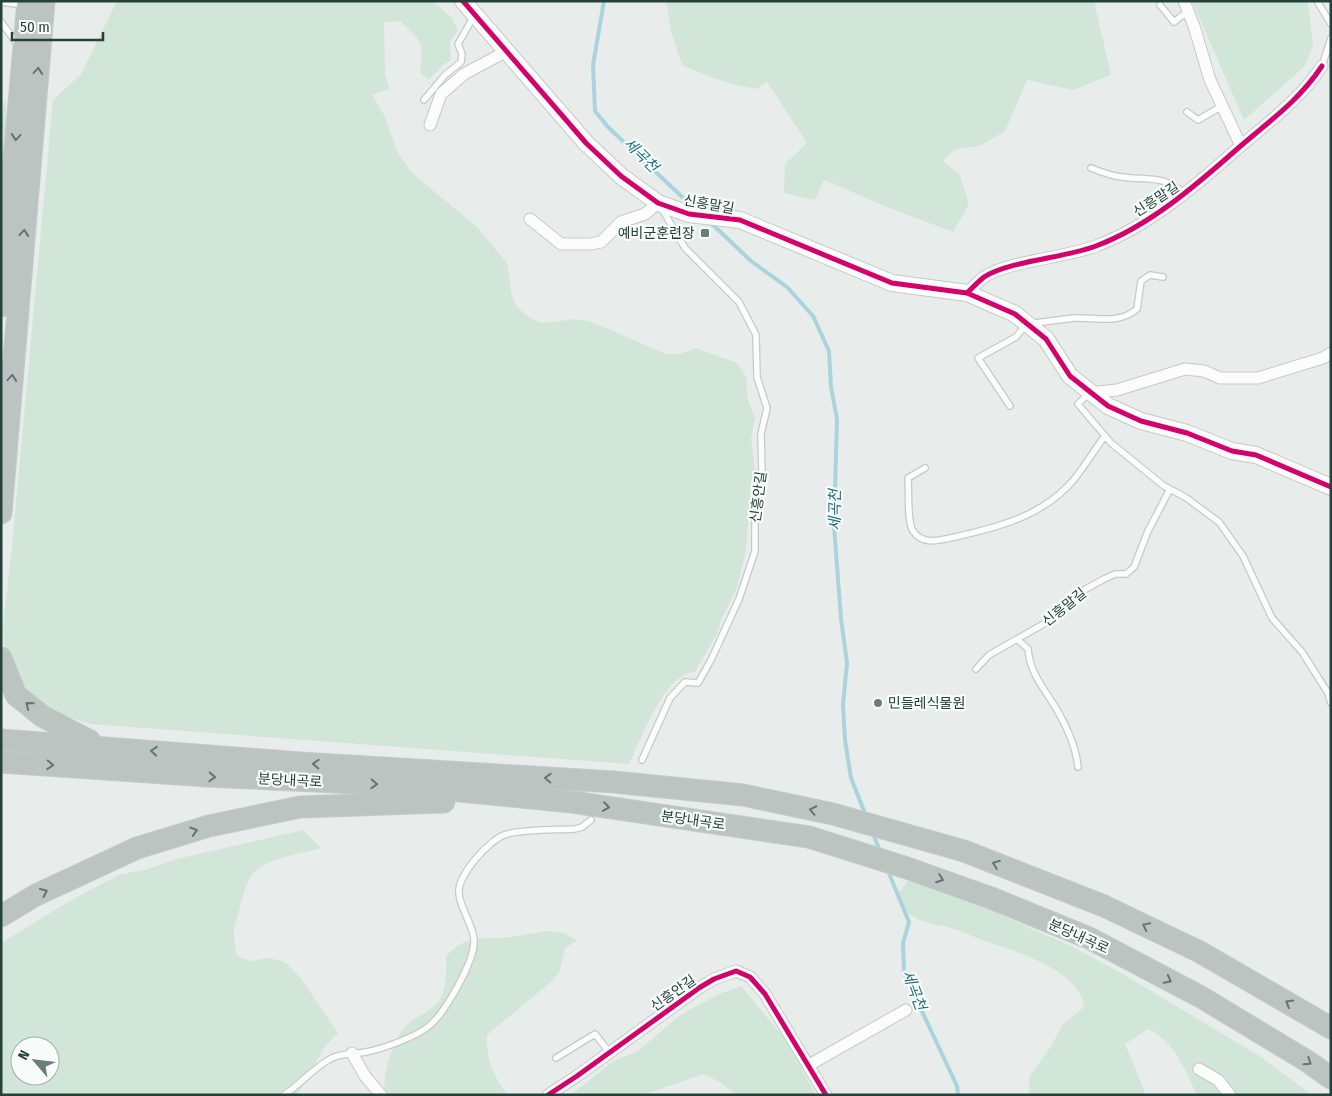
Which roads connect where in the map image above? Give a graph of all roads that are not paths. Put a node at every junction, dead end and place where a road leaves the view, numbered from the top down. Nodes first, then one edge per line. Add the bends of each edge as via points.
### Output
1 (463, 1) edge
2 (1317, 1) edge
3 (1, 2) edge
4 (36, 4) edge
5 (1160, 5) dead end
6 (1186, 6) edge
7 (475, 14) junction
8 (1, 22) edge
9 (1331, 24) edge
10 (1331, 38) edge
11 (507, 51) junction
12 (23, 57) junction
13 (1322, 66) joint
14 (424, 100) dead end
15 (1222, 106) junction
16 (1188, 112) dead end
17 (430, 125) dead end
18 (1241, 146) junction
19 (1091, 168) dead end
20 (1184, 194) junction
21 (658, 203) junction
22 (530, 219) dead end
23 (1164, 277) dead end
24 (12, 281) junction
25 (967, 292) junction
26 (1, 306) edge
27 (1027, 324) junction
28 (1331, 353) edge
29 (1089, 392) junction
30 (1010, 406) dead end
31 (1105, 436) junction
32 (924, 468) dead end
33 (1331, 486) edge
34 (1170, 489) junction
35 (1, 514) edge
36 (1018, 639) junction
37 (1, 658) edge
38 (976, 669) dead end
39 (1331, 703) edge
40 (1, 740) edge
41 (102, 746) junction
42 (642, 760) dead end
43 (1, 762) edge
44 (1078, 767) dead end
45 (572, 802) junction
46 (591, 820) dead end
47 (1, 916) edge
48 (906, 1010) dead end
49 (1331, 1028) edge
50 (609, 1052) junction
51 (352, 1053) junction
52 (556, 1058) dead end
53 (809, 1065) junction
54 (1199, 1069) dead end
55 (1331, 1078) edge
56 (284, 1095) edge
57 (382, 1095) edge
58 (548, 1095) edge
59 (826, 1095) edge
60 (1230, 1095) edge

1 - 7 street, 신흥말길
2 - 9 lane
3 - 4 lane
4 - 12 highway
24 -> 4 highway
5 - 6 lane via 1174,22
6 - 15 street
7 - 11 street, 신흥말길
7 - 14 lane via 458,44 461,62 444,75
8 - 12 lane via 16,41
10 - 13 lane
11 - 17 street via 464,74 440,94
11 - 21 street, 신흥말길 via 586,143 620,176
12 -> 24 highway
13 - 18 street, 신흥말길 via 1307,89
15 - 16 lane via 1198,120
15 - 18 street
18 - 20 street, 신흥말길 via 1207,178
19 - 20 lane via 1121,177 1154,178 1175,185
20 - 25 street, 신흥말길 via 1117,237 1074,254 1014,266 984,277
21 - 22 street via 645,214 621,222 601,242 591,244 562,244
21 - 25 street, 신흥말길 via 689,214 740,220 892,283
21 - 42 lane, 신흥안길 via 684,248 739,302 756,336 757,377 767,408 761,434 762,476 755,502 754,551 739,599 698,683 685,682 670,698
23 - 27 lane via 1150,275 1141,281 1137,309 1129,316
24 - 26 highway
35 -> 24 highway
25 - 27 street, 신흥말길 via 1015,314
27 - 29 street, 신흥말길 via 1046,339 1070,376
27 - 30 lane via 1016,337 978,358
28 - 29 street via 1258,378 1220,378 1204,371 1185,369 1117,390
29 - 31 lane via 1078,404
29 - 33 street, 신흥말길 via 1108,406 1141,421 1187,433 1232,452 1256,455
31 - 32 lane via 1075,478 1025,517 986,531 939,541 924,540 912,530 908,478
31 - 34 lane
34 - 36 lane, 신흥말길 via 1134,567 1126,574 1115,574 1092,584 1047,622
34 - 39 lane via 1185,496 1219,522 1244,556 1272,618 1302,652
36 - 38 lane, 신흥말길 via 989,655
36 - 44 lane via 1028,649 1030,663 1060,716 1073,744
41 -> 37 highway via 42,716 16,694
40 - 41 highway, 분당내곡로
49 -> 41 highway, 분당내곡로 via 1200,952 1104,906 964,851 869,824 743,795 614,782 301,763
43 -> 45 highway, 분당내곡로 via 401,785
47 -> 45 highway via 36,895 137,848 209,826 300,807 403,802
45 -> 55 highway, 분당내곡로 via 810,837 991,898 1089,938 1201,997
46 - 51 lane via 575,829 506,834 489,844 459,886 474,940 472,955 445,1007 429,1026 419,1032 367,1051
48 - 53 street
50 - 52 lane via 595,1034
50 - 53 street, 신흥안길 via 699,988 736,971 750,978 765,994
50 - 58 street, 신흥안길
51 - 56 lane via 319,1066
51 - 57 street via 365,1076
53 - 59 street, 신흥안길
54 - 60 street via 1218,1080

